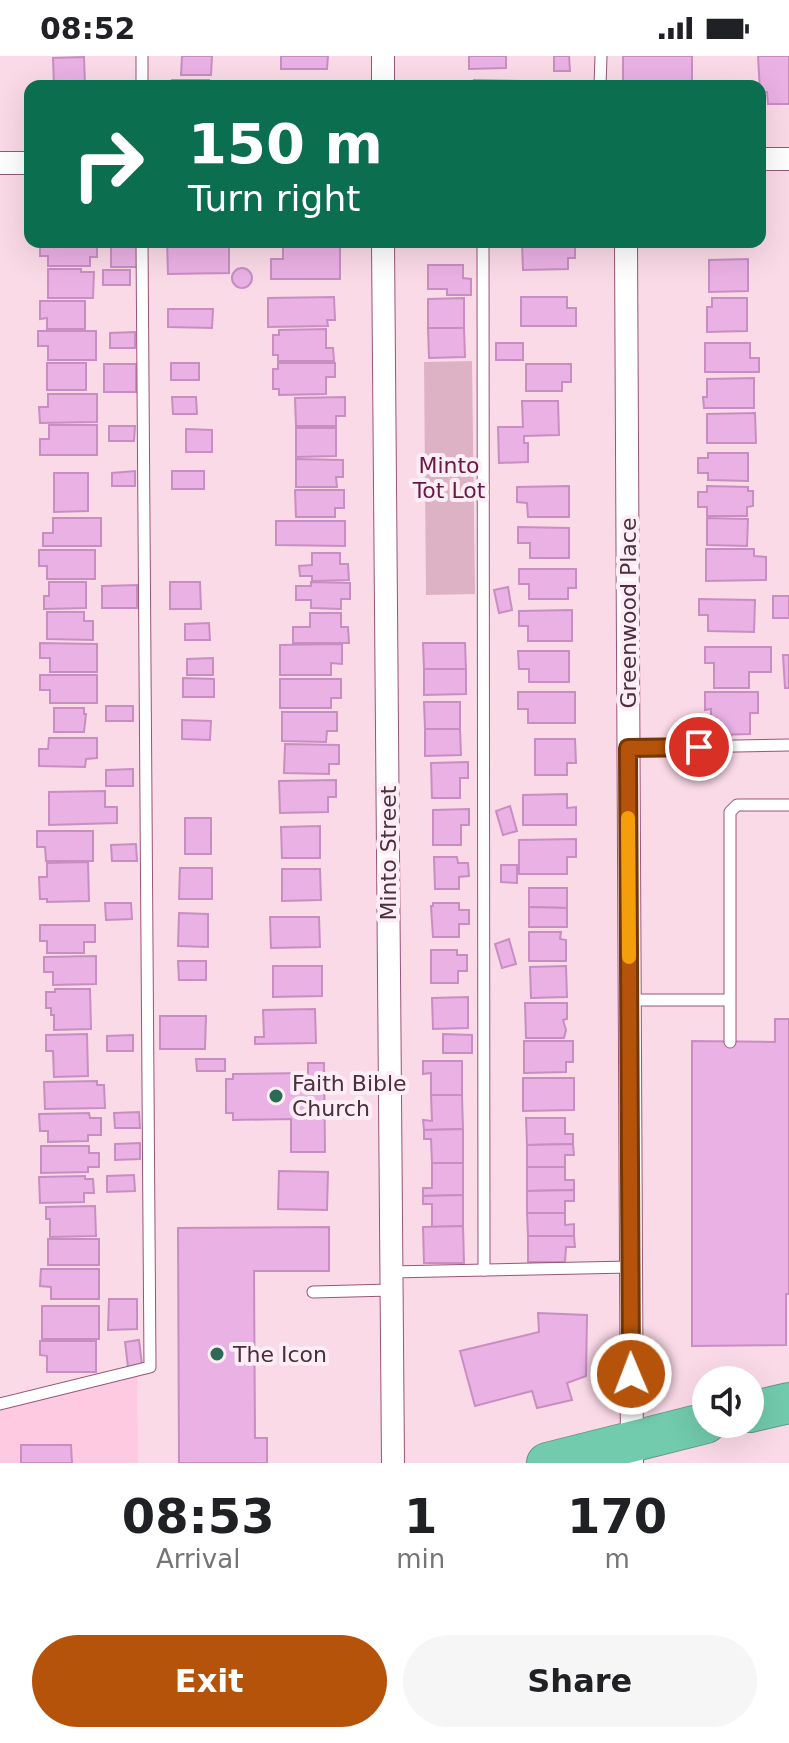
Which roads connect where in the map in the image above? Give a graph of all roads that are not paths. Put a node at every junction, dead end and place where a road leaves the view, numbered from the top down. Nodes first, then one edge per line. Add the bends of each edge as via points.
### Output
1 (142, 56) edge
2 (383, 56) edge
3 (601, 56) edge
4 (142, 80) edge
5 (383, 80) edge
6 (600, 80) edge
7 (766, 159) edge
8 (789, 159) edge
9 (0, 163) edge
10 (24, 163) edge
11 (142, 248) edge
12 (383, 248) edge
13 (483, 248) edge
14 (626, 248) edge
15 (789, 745) edge
16 (628, 748) junction
17 (789, 805) edge
18 (629, 1000) junction
19 (729, 1000) junction
20 (730, 1042) dead end
21 (630, 1267) junction
22 (484, 1270) junction
23 (391, 1281) junction
24 (313, 1292) dead end
25 (789, 1403) edge
26 (0, 1404) edge
27 (764, 1409) edge
28 (692, 1428) edge
29 (632, 1452) edge
30 (393, 1463) edge
31 (547, 1463) edge

1 - 4 lane
2 - 5 street
3 - 6 lane
7 - 8 street
9 - 10 street
11 - 26 lane via 150,1367
12 - 23 street, Minto Street
13 - 22 lane
14 - 16 street, Greenwood Place
15 - 16 lane
16 - 18 street, Greenwood Place
17 - 19 lane via 737,805 730,812
18 - 19 lane
18 - 21 street, Greenwood Place
19 - 20 lane
21 - 22 lane
21 - 29 street, Greenwood Place
22 - 23 lane
23 - 24 lane
23 - 30 street, Minto Street
25 - 27 highway
28 - 29 highway
29 - 31 highway

